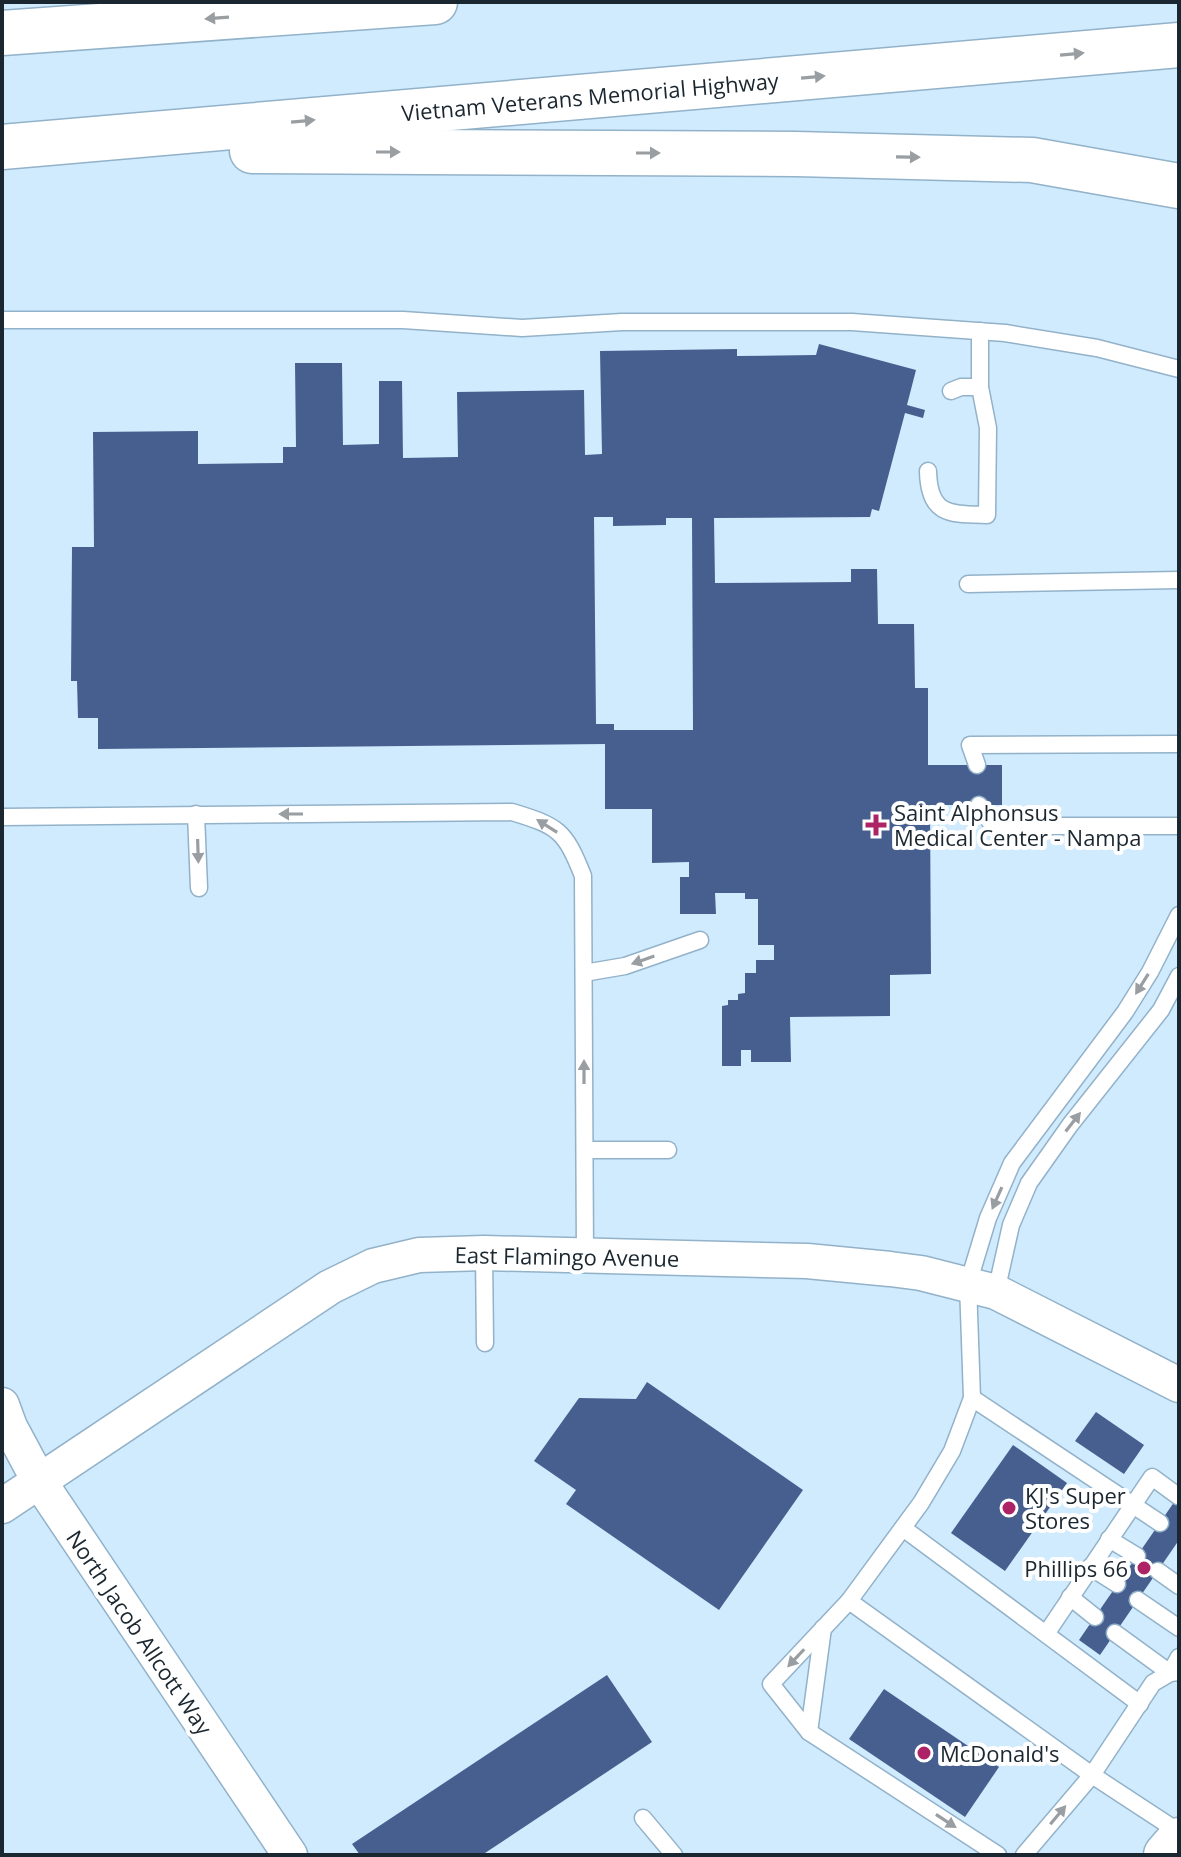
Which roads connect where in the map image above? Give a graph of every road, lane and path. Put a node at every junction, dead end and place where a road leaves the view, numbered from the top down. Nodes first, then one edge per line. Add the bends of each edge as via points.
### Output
1 (435, 2) edge
2 (2, 33) edge
3 (1179, 45) edge
4 (2, 148) edge
5 (1179, 186) edge
6 (2, 320) edge
7 (980, 331) junction
8 (1179, 369) edge
9 (980, 387) junction
10 (951, 391) dead end
11 (928, 471) dead end
12 (1179, 580) edge
13 (968, 584) dead end
14 (1179, 744) edge
15 (977, 765) dead end
16 (979, 805) dead end
17 (196, 814) junction
18 (2, 817) edge
19 (1179, 826) edge
20 (199, 888) dead end
21 (1179, 915) edge
22 (700, 940) dead end
23 (584, 973) junction
24 (1179, 976) edge
25 (585, 1150) junction
26 (668, 1150) dead end
27 (484, 1253) junction
28 (585, 1256) junction
29 (982, 1288) junction
30 (485, 1343) dead end
31 (1179, 1385) edge
32 (972, 1398) junction
33 (2, 1405) edge
34 (39, 1481) junction
35 (1178, 1496) edge
36 (1132, 1505) junction
37 (2, 1506) edge
38 (1160, 1523) dead end
39 (903, 1528) junction
40 (1109, 1539) junction
41 (1137, 1556) dead end
42 (1090, 1567) junction
43 (1158, 1571) dead end
44 (1117, 1584) dead end
45 (1179, 1586) edge
46 (1070, 1597) junction
47 (1138, 1600) dead end
48 (849, 1601) junction
49 (1095, 1617) dead end
50 (823, 1628) junction
51 (1179, 1628) edge
52 (1115, 1633) dead end
53 (1046, 1634) junction
54 (1179, 1657) edge
55 (1174, 1672) edge
56 (1140, 1704) junction
57 (809, 1732) junction
58 (1092, 1775) junction
59 (643, 1818) dead end
60 (1179, 1832) edge
61 (1179, 1840) edge
62 (294, 1854) edge
63 (674, 1855) edge
64 (998, 1855) edge
65 (1024, 1855) edge
66 (1166, 1855) edge

1 -> 2 main road
4 -> 3 main road, Vietnam Veterans Memorial Highway
4 -> 5 main road via 1032,160
6 - 7 lane via 403,320 522,328 622,322 852,322
7 - 8 lane via 1097,348
7 - 9 lane
9 - 10 lane
9 - 11 lane via 988,428 987,515 949,514 935,503
12 - 13 lane
14 - 15 lane via 970,745
16 - 19 lane via 993,826
17 - 18 lane
17 -> 20 lane
23 -> 17 lane via 583,876 571,845 547,823 512,812
21 -> 29 lane via 1125,1012 1012,1163 988,1218
22 -> 23 lane via 625,966
25 -> 23 lane
29 -> 24 lane via 1029,1183 1161,1010
25 - 26 lane
25 - 28 lane
27 - 28 street, East Flamingo Avenue
27 - 30 lane
27 - 34 street, East Flamingo Avenue via 419,1255 373,1266 330,1287
28 - 29 street, East Flamingo Avenue via 807,1261 921,1273
29 - 31 street, East Flamingo Avenue
29 - 32 lane
32 - 36 lane
32 - 39 lane via 952,1451
33 - 34 street, North Jacob Allcott Way
34 - 37 street, East Flamingo Avenue
34 - 62 street, North Jacob Allcott Way
35 - 36 lane via 1152,1477
36 - 38 lane
36 - 40 lane
39 - 48 lane
39 - 53 lane
40 - 41 lane
40 - 42 lane
42 - 44 lane
42 - 46 lane
43 - 45 lane
46 - 49 lane
46 - 53 lane
47 - 51 lane
48 - 50 lane
48 - 58 lane
50 - 57 lane
50 -> 57 lane via 771,1684
52 - 55 lane
53 - 56 lane
54 - 55 lane
55 - 56 lane via 1153,1683
56 - 58 lane
57 -> 64 lane
58 - 60 lane
65 -> 58 lane
59 - 63 lane
61 - 66 main road

